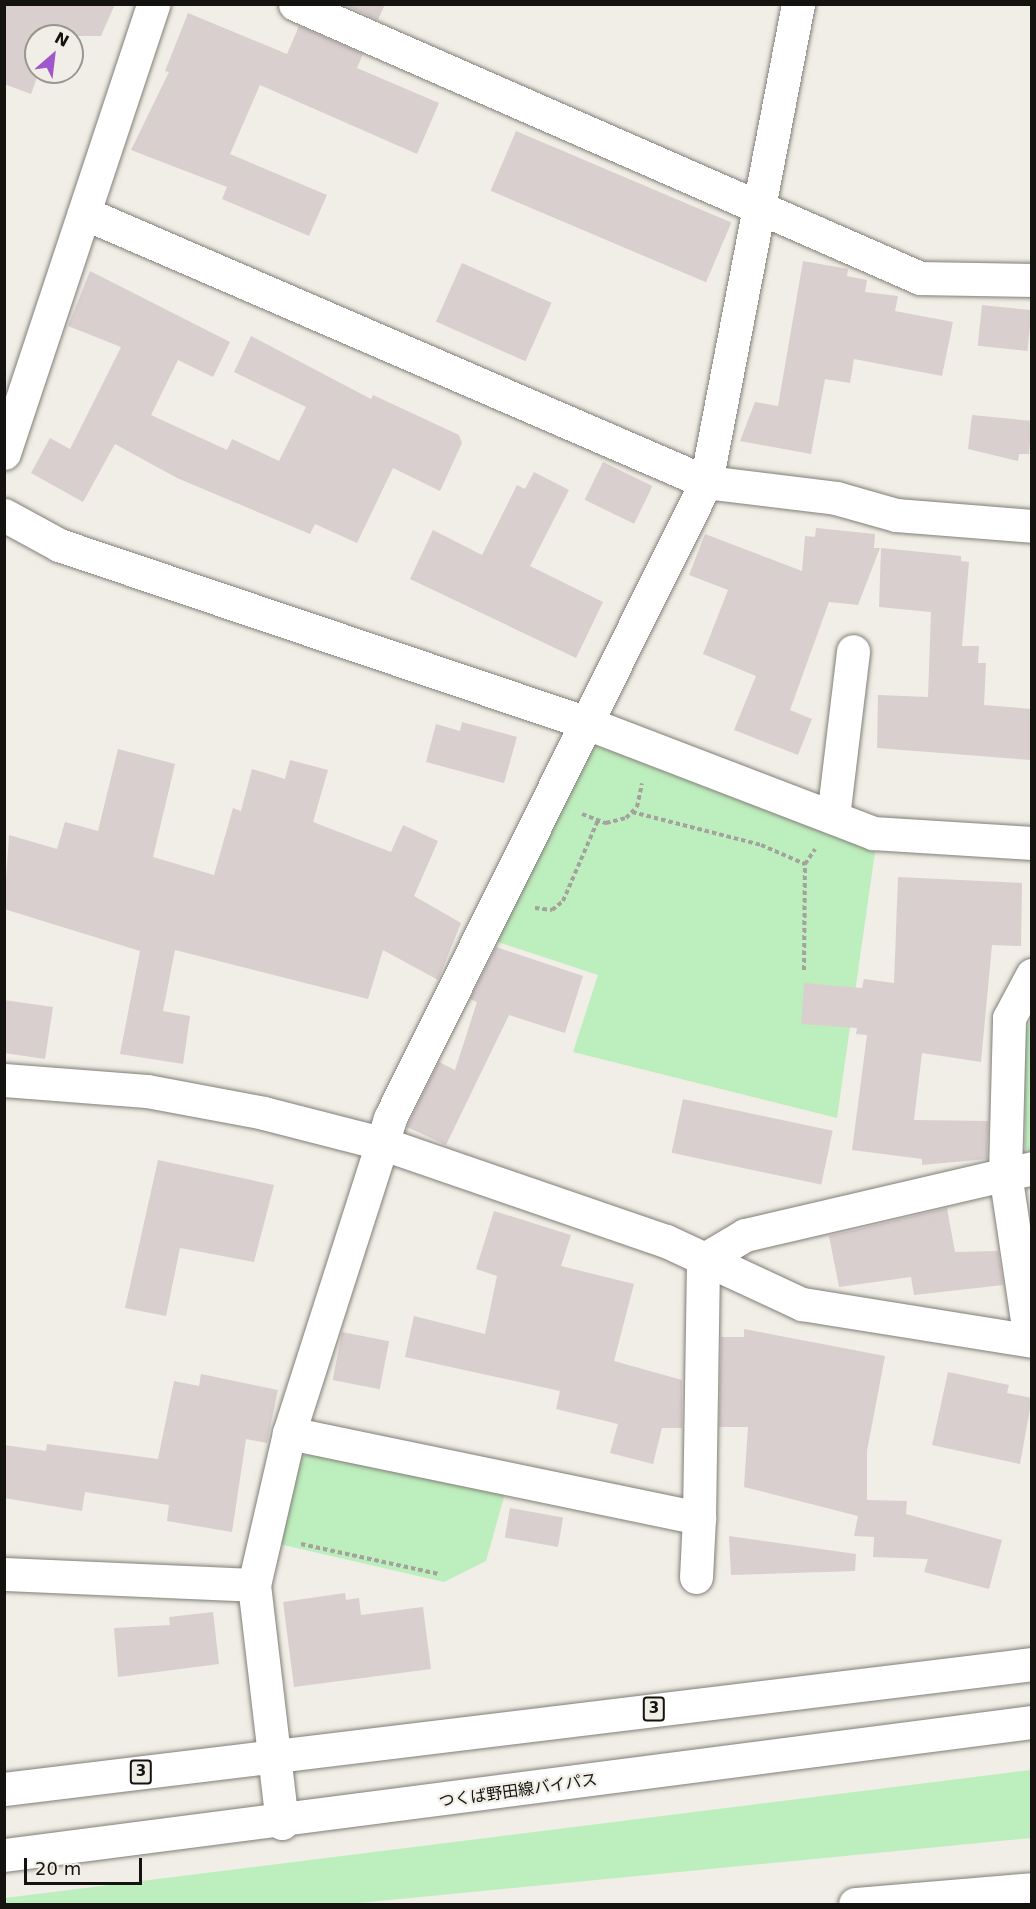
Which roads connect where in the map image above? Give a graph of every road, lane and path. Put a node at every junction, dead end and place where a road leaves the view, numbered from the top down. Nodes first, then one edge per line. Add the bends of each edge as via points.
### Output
1 (153, 4) edge
2 (296, 4) edge
3 (798, 4) edge
4 (759, 206) junction
5 (84, 213) junction
6 (1032, 280) edge
7 (4, 453) edge
8 (706, 482) junction
9 (4, 515) edge
10 (1032, 526) edge
11 (853, 651) dead end
12 (584, 722) junction
13 (643, 772) dead end
14 (551, 789) junction
15 (632, 812) junction
16 (833, 817) junction
17 (1032, 843) edge
18 (805, 864) junction
19 (804, 970) dead end
20 (1032, 975) edge
21 (4, 1080) edge
22 (381, 1143) junction
23 (1018, 1170) edge
24 (703, 1260) junction
25 (1031, 1341) edge
26 (289, 1433) junction
27 (699, 1518) junction
28 (265, 1536) junction
29 (4, 1574) edge
30 (438, 1574) dead end
31 (696, 1577) dead end
32 (254, 1585) junction
33 (1032, 1664) edge
34 (1032, 1722) edge
35 (277, 1755) junction
36 (4, 1789) edge
37 (282, 1823) junction
38 (4, 1856) edge
39 (1032, 1889) edge
40 (855, 1905) edge

1 - 5 main road
2 - 4 main road
3 - 4 main road
4 - 6 main road via 920,278
4 - 8 main road
5 - 7 main road
5 - 8 main road
8 - 10 main road via 836,498 896,515
8 - 12 main road
9 - 12 main road via 59,545
11 - 16 main road
12 - 14 main road
12 - 16 main road
13 - 15 path
14 - 15 path via 566,806 606,823
14 - 22 main road
15 - 18 path via 761,845
16 - 17 main road via 873,832
16 - 18 path
18 - 19 path
20 - 23 main road via 1009,1018
21 - 22 main road via 147,1090
22 - 24 main road via 666,1241
22 - 26 main road
23 - 24 main road via 745,1235
23 - 25 main road
24 - 25 main road via 802,1304
24 - 27 main road
26 - 27 main road
26 - 28 main road
27 - 31 main road
28 - 30 path
28 - 32 main road
29 - 32 main road
32 - 35 main road
33 - 35 main road, 3
34 - 37 main road, つくば野田線バイパス
35 - 36 main road, 3
35 - 37 main road
37 - 38 main road, つくば野田線バイパス
39 - 40 main road

